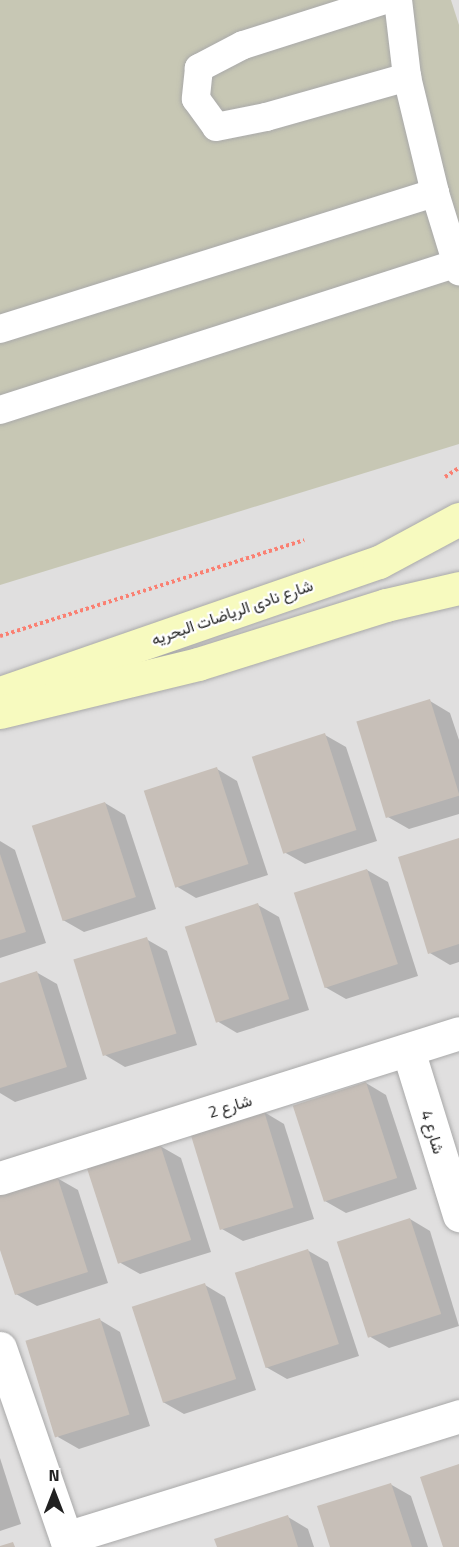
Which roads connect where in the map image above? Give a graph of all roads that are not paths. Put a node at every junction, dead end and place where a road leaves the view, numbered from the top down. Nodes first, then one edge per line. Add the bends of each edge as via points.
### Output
1 (385, 0) edge
2 (398, 0) edge
3 (407, 77) junction
4 (435, 193) junction
5 (458, 267) edge
6 (0, 329) edge
7 (0, 410) edge
8 (459, 519) edge
9 (459, 588) edge
10 (0, 693) edge
11 (0, 712) edge
12 (459, 1033) edge
13 (408, 1050) junction
14 (0, 1178) edge
15 (459, 1215) edge
16 (0, 1348) edge
17 (459, 1416) edge
18 (68, 1543) edge

1 - 3 lane via 243,45 199,68 196,99 216,127
2 - 3 lane
3 - 4 lane
4 - 5 lane
4 - 6 lane
5 - 7 lane
8 - 10 main road, شارع نادى الرياضات البحريه via 379,562
9 - 11 main road via 386,605 198,664
12 - 13 street, شارع 2
13 - 14 street, شارع 2
13 - 15 street, شارع 4
16 - 18 street
17 - 18 street

